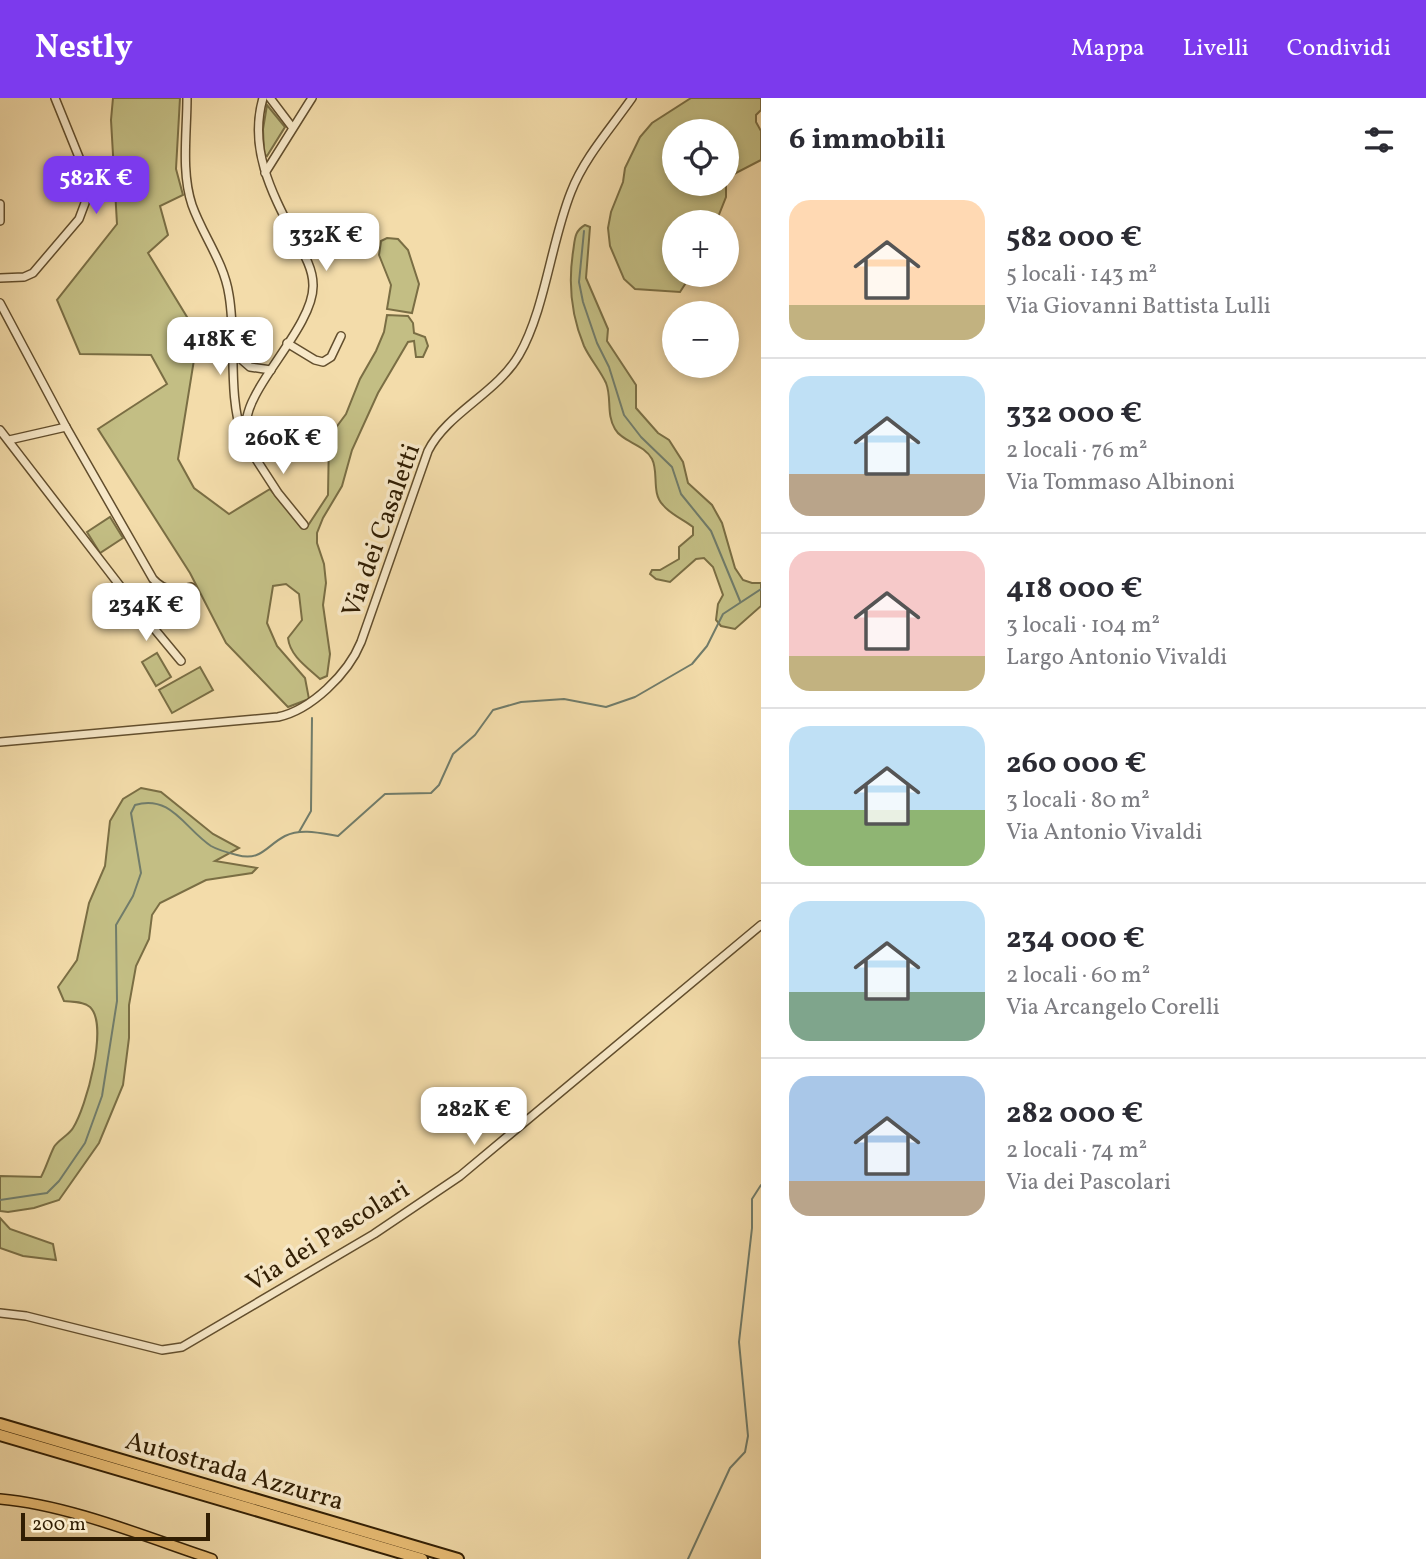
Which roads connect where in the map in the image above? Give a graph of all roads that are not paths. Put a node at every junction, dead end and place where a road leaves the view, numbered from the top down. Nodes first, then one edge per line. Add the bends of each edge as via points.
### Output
1 (55, 98) edge
2 (187, 98) edge
3 (263, 98) edge
4 (270, 98) edge
5 (312, 98) edge
6 (632, 98) edge
7 (292, 127) junction
8 (265, 173) junction
9 (0, 204) edge
10 (0, 221) edge
11 (0, 278) edge
12 (0, 303) edge
13 (341, 336) dead end
14 (287, 343) junction
15 (234, 352) junction
16 (271, 370) junction
17 (66, 427) junction
18 (0, 430) edge
19 (243, 439) junction
20 (9, 440) junction
21 (304, 525) dead end
22 (191, 586) dead end
23 (174, 592) junction
24 (137, 608) junction
25 (181, 661) dead end
26 (0, 742) edge
27 (761, 925) edge
28 (0, 1313) edge
29 (0, 1424) edge
30 (0, 1435) edge
31 (0, 1499) edge
32 (212, 1559) edge
33 (422, 1559) edge
34 (458, 1559) edge

1 - 11 street via 85,172 83,212 33,273
2 - 15 street via 187,187 226,281
3 - 8 street via 258,135
4 - 7 street
5 - 7 street
6 - 26 street, Via dei Casaletti via 572,187 520,353 496,383 440,433 428,451 362,639 340,676 304,708 282,717
7 - 8 street
8 - 14 street via 313,280 309,308
9 - 10 street
12 - 17 street
13 - 14 street via 331,357 323,362
14 - 16 street
15 - 16 street via 252,368
15 - 19 street via 235,400
16 - 19 street via 252,402
17 - 20 street
17 - 23 street via 151,576
18 - 20 street
19 - 21 street
20 - 24 street
22 - 23 street
23 - 24 street
24 - 25 street
27 - 28 street, Via dei Pascolari via 456,1179 374,1234 183,1347 162,1350
29 - 34 highway, Autostrada Azzurra
30 - 33 highway, Autostrada Azzurra
31 - 32 main road via 53,1507

